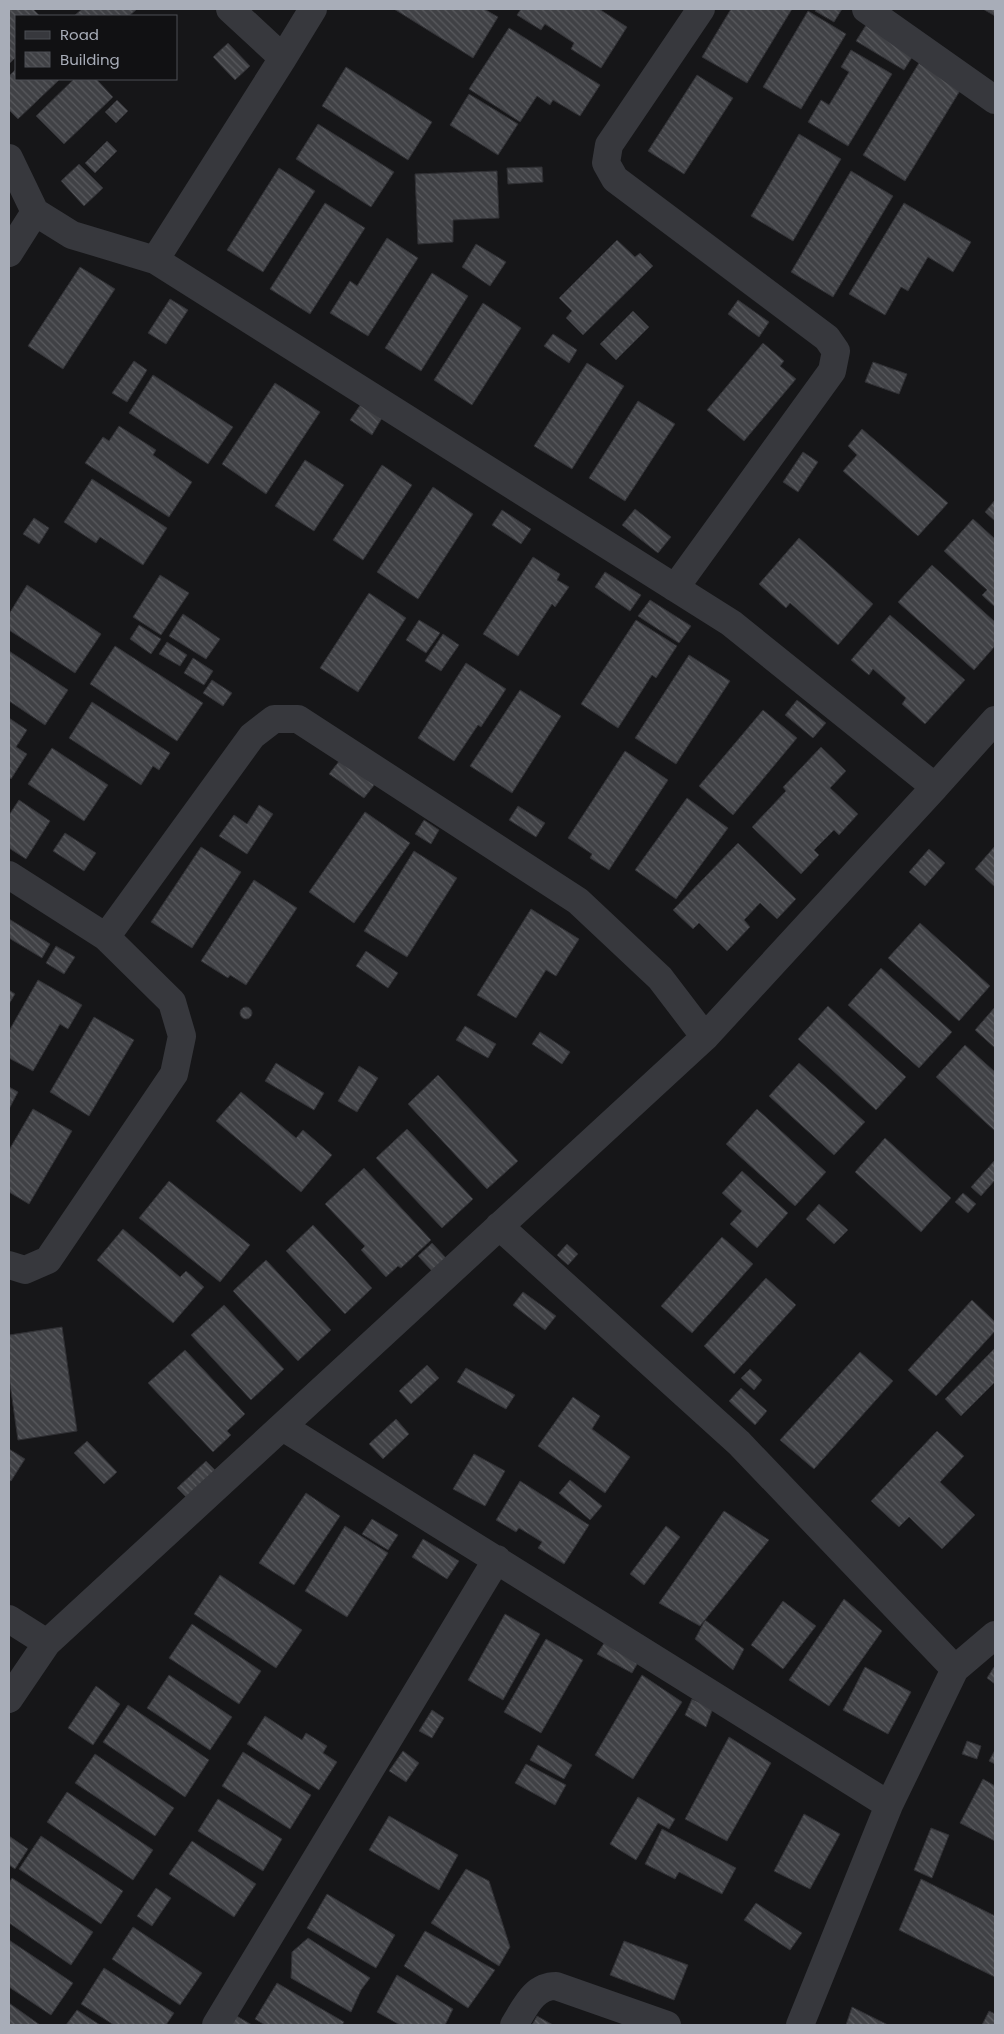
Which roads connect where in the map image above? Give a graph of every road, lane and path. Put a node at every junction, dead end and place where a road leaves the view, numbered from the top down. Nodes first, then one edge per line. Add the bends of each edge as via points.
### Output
1 (230, 9) edge
2 (313, 9) edge
3 (701, 9) edge
4 (866, 9) edge
5 (283, 58) junction
6 (995, 100) edge
7 (9, 158) edge
8 (35, 212) junction
9 (9, 253) edge
10 (155, 260) junction
11 (675, 588) junction
12 (995, 720) edge
13 (935, 787) junction
14 (9, 875) edge
15 (106, 937) junction
16 (705, 1036) junction
17 (500, 1226) junction
18 (9, 1266) edge
19 (283, 1427) junction
20 (497, 1558) junction
21 (9, 1619) edge
22 (995, 1634) edge
23 (47, 1643) junction
24 (955, 1670) junction
25 (9, 1699) edge
26 (889, 1805) junction
27 (216, 2025) edge
28 (514, 2025) edge
29 (667, 2025) edge
30 (800, 2025) edge

1 - 5 street
2 - 5 street
3 - 11 street via 609,145 606,163 615,178 827,338 836,351 832,371
4 - 6 street
5 - 10 street
7 - 8 street
8 - 9 street
8 - 10 street via 72,235
10 - 11 street
11 - 13 street via 731,623
12 - 13 street
13 - 16 street
14 - 15 street
15 - 16 street via 252,736 274,719 298,719 578,901 660,978
15 - 18 street via 172,1002 182,1036 174,1074 48,1260 25,1270
16 - 17 street
17 - 19 street
17 - 24 street via 739,1443
19 - 20 street
19 - 23 street
20 - 26 street
20 - 27 street
21 - 23 street
22 - 24 street
23 - 25 street
24 - 26 street
26 - 30 street
28 - 29 street via 534,1994 545,1986 556,1986

